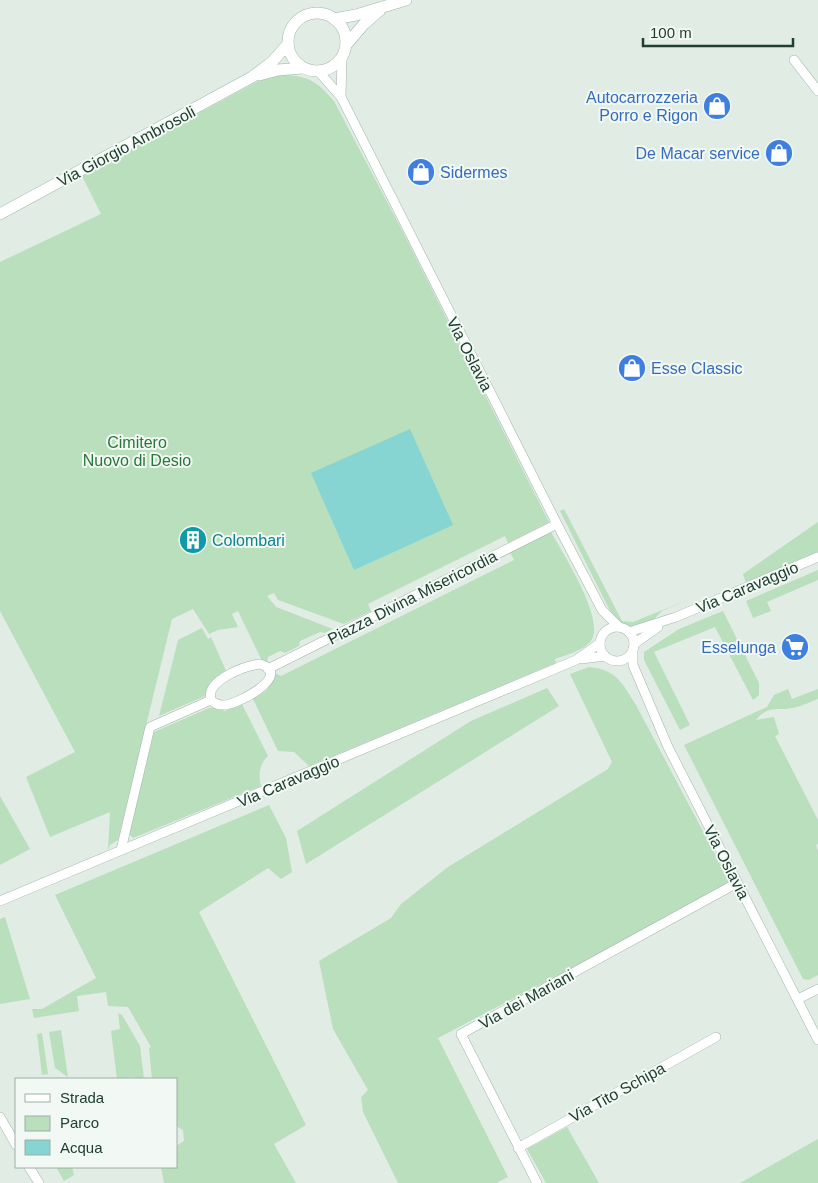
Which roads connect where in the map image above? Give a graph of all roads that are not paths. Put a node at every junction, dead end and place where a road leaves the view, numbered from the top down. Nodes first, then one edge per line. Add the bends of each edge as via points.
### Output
1 (406, 0) edge
2 (382, 8) junction
3 (334, 18) junction
4 (288, 44) junction
5 (346, 45) junction
6 (342, 58) junction
7 (794, 60) dead end
8 (302, 68) junction
9 (319, 72) junction
10 (252, 77) junction
11 (818, 91) edge
12 (341, 97) junction
13 (0, 214) edge
14 (557, 524) junction
15 (818, 557) edge
16 (602, 610) junction
17 (676, 617) junction
18 (619, 627) junction
19 (604, 632) junction
20 (629, 632) junction
21 (600, 643) junction
22 (633, 646) junction
23 (605, 656) junction
24 (576, 660) junction
25 (616, 660) junction
26 (268, 669) junction
27 (640, 683) junction
28 (211, 700) junction
29 (121, 850) junction
30 (737, 884) junction
31 (0, 901) edge
32 (818, 988) edge
33 (798, 999) junction
34 (716, 1037) dead end
35 (818, 1040) edge
36 (0, 1117) edge
37 (15, 1143) edge
38 (518, 1148) junction
39 (30, 1168) edge
40 (38, 1183) edge
41 (537, 1183) edge

1 - 2 main road
2 - 3 main road
2 - 5 main road
3 - 4 main road via 326,14 307,15 292,26
3 - 5 main road via 341,26
4 - 8 main road via 292,58
4 - 10 main road, Via Giorgio Ambrosoli
5 - 6 main road
6 - 9 main road via 336,65
6 - 12 street, Via Oslavia
7 - 11 street
8 - 9 main road
8 - 10 main road, Via Giorgio Ambrosoli
9 - 12 street, Via Oslavia
10 - 13 main road, Via Giorgio Ambrosoli
12 - 14 street, Via Oslavia
14 - 16 street, Via Oslavia
14 - 26 street, Piazza Divina Misericordia
15 - 17 street, Via Caravaggio
16 - 18 street, Via Oslavia
16 - 19 street, Via Oslavia
17 - 20 street, Via Caravaggio
17 - 22 street, Via Caravaggio
18 - 19 street
18 - 20 street
19 - 21 street
20 - 22 street
21 - 23 street
21 - 24 street, Via Caravaggio
22 - 25 street via 626,658
22 - 27 street, Via Oslavia via 632,660
23 - 24 street, Via Caravaggio
23 - 25 street
24 - 29 street, Via Caravaggio
25 - 27 street, Via Oslavia
26 - 28 street, Piazza Divina Misericordia via 263,664 252,665 217,682 211,690
26 - 28 street via 269,681 264,687 227,705
27 - 30 street, Via Oslavia via 668,747
28 - 29 street via 150,727
29 - 31 street, Via Caravaggio
30 - 33 street, Via Oslavia
30 - 38 street, Via dei Mariani via 461,1034
32 - 33 street
33 - 35 street, Via Oslavia
34 - 38 street, Via Tito Schipa
36 - 37 street
38 - 41 street, Via dei Mariani
39 - 40 street

